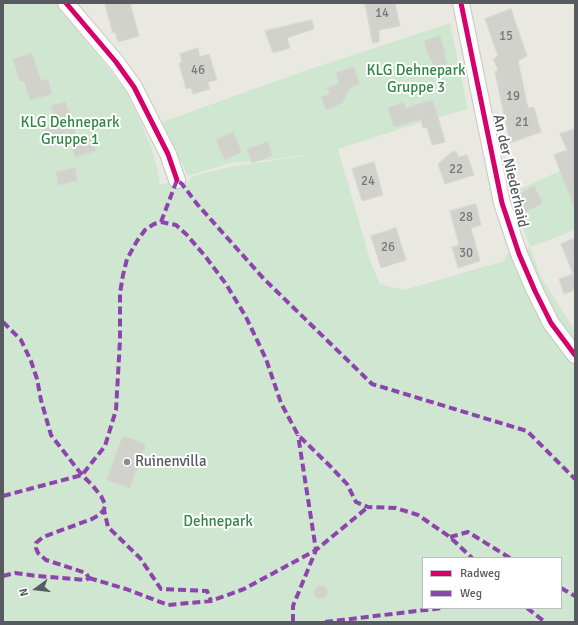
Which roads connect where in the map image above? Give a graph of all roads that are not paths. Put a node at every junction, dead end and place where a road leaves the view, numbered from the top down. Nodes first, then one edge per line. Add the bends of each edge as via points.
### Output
1 (66, 3) edge
2 (462, 3) edge
3 (177, 180) dead end
4 (575, 355) edge

1 - 3 street via 134,87 168,154
2 - 4 street, An der Niederhaid via 502,203 535,291 551,323

